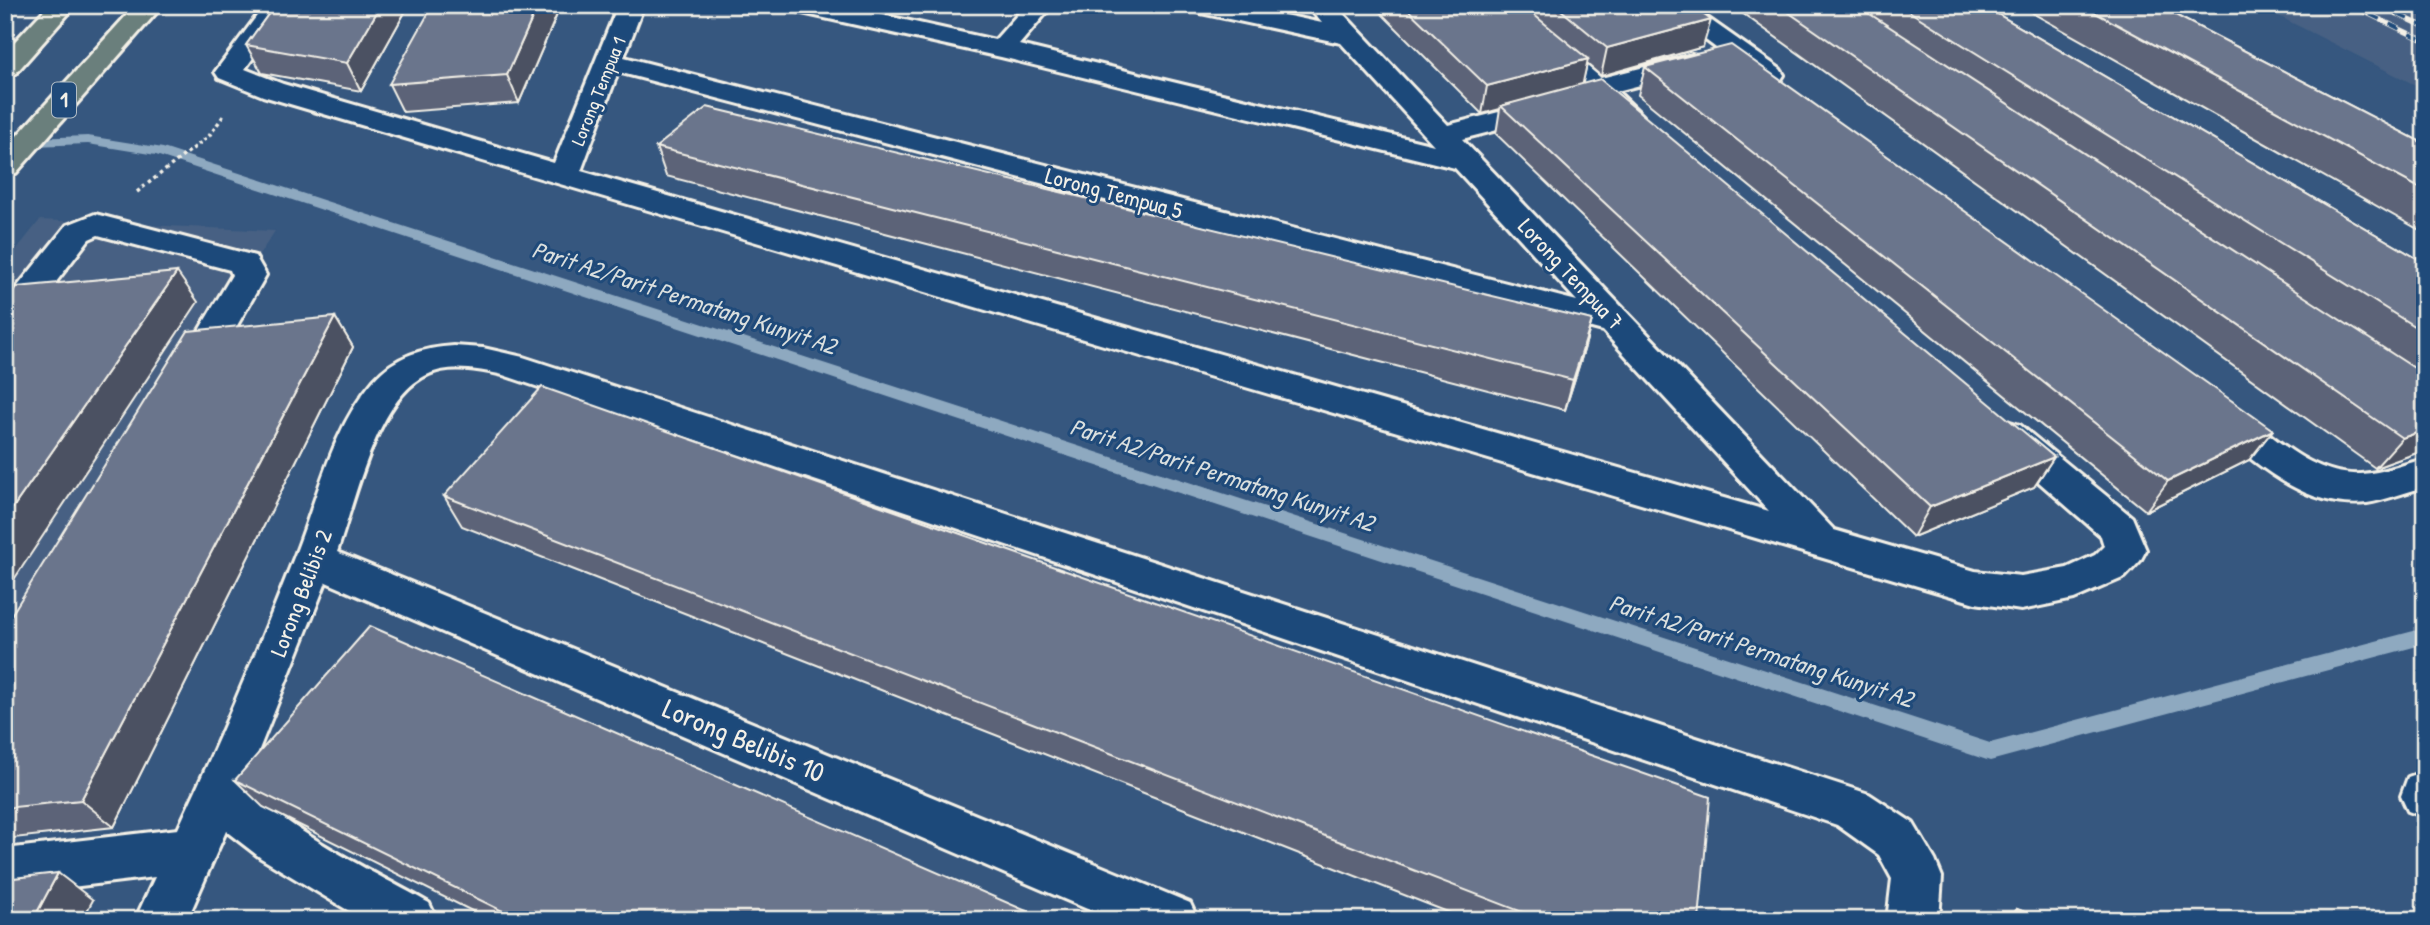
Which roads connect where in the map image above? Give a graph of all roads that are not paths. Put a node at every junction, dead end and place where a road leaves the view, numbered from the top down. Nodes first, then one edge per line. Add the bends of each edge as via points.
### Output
1 (63, 5) edge
2 (150, 5) edge
3 (278, 5) edge
4 (631, 5) edge
5 (802, 5) edge
6 (1040, 5) edge
7 (1200, 5) edge
8 (1320, 5) edge
9 (1499, 5) edge
10 (1672, 5) edge
11 (1350, 37) junction
12 (1001, 49) junction
13 (1739, 52) junction
14 (611, 62) junction
15 (5, 68) edge
16 (1600, 91) junction
17 (1795, 94) edge
18 (1442, 135) junction
19 (1655, 138) edge
20 (1466, 162) junction
21 (5, 167) edge
22 (564, 176) junction
23 (1617, 323) junction
24 (5, 325) edge
25 (2195, 395) edge
26 (177, 399) edge
27 (1982, 412) edge
28 (2425, 473) edge
29 (1821, 542) junction
30 (315, 559) junction
31 (223, 787) junction
32 (194, 850) junction
33 (5, 872) edge
34 (1915, 898) edge
35 (161, 920) edge
36 (411, 920) edge
37 (1172, 920) edge

1 - 15 highway
2 - 21 highway, 1
3 - 22 street via 229,72 272,90 386,108
4 - 14 street, Lorong Tempua 1
5 - 12 street
6 - 12 street
7 - 11 street
8 - 11 street, Lorong Tempua 7
9 - 16 street
10 - 13 street
11 - 18 street, Lorong Tempua 7
12 - 20 street
13 - 16 street
13 - 17 street
14 - 22 street, Lorong Tempua 1
14 - 23 street, Lorong Tempua 5
16 - 18 street
16 - 19 street
18 - 20 street, Lorong Tempua 7
20 - 23 street, Lorong Tempua 7
22 - 29 street
23 - 29 street, Lorong Tempua 7
24 - 26 street via 78,232 95,225 243,263 249,275
25 - 28 street via 2295,470 2329,487 2358,489
27 - 29 street via 2118,528 2126,550 2110,566 2074,583 2021,593 1975,587
30 - 31 street, Lorong Belibis 2
30 - 34 street, Lorong Belibis 2 via 367,415 402,373 436,359 477,357 1852,809 1896,839
30 - 37 street, Lorong Belibis 10
31 - 32 street, Lorong Belibis 2
31 - 36 street via 237,811 278,842
32 - 33 street
32 - 35 street, Lorong Belibis 2

